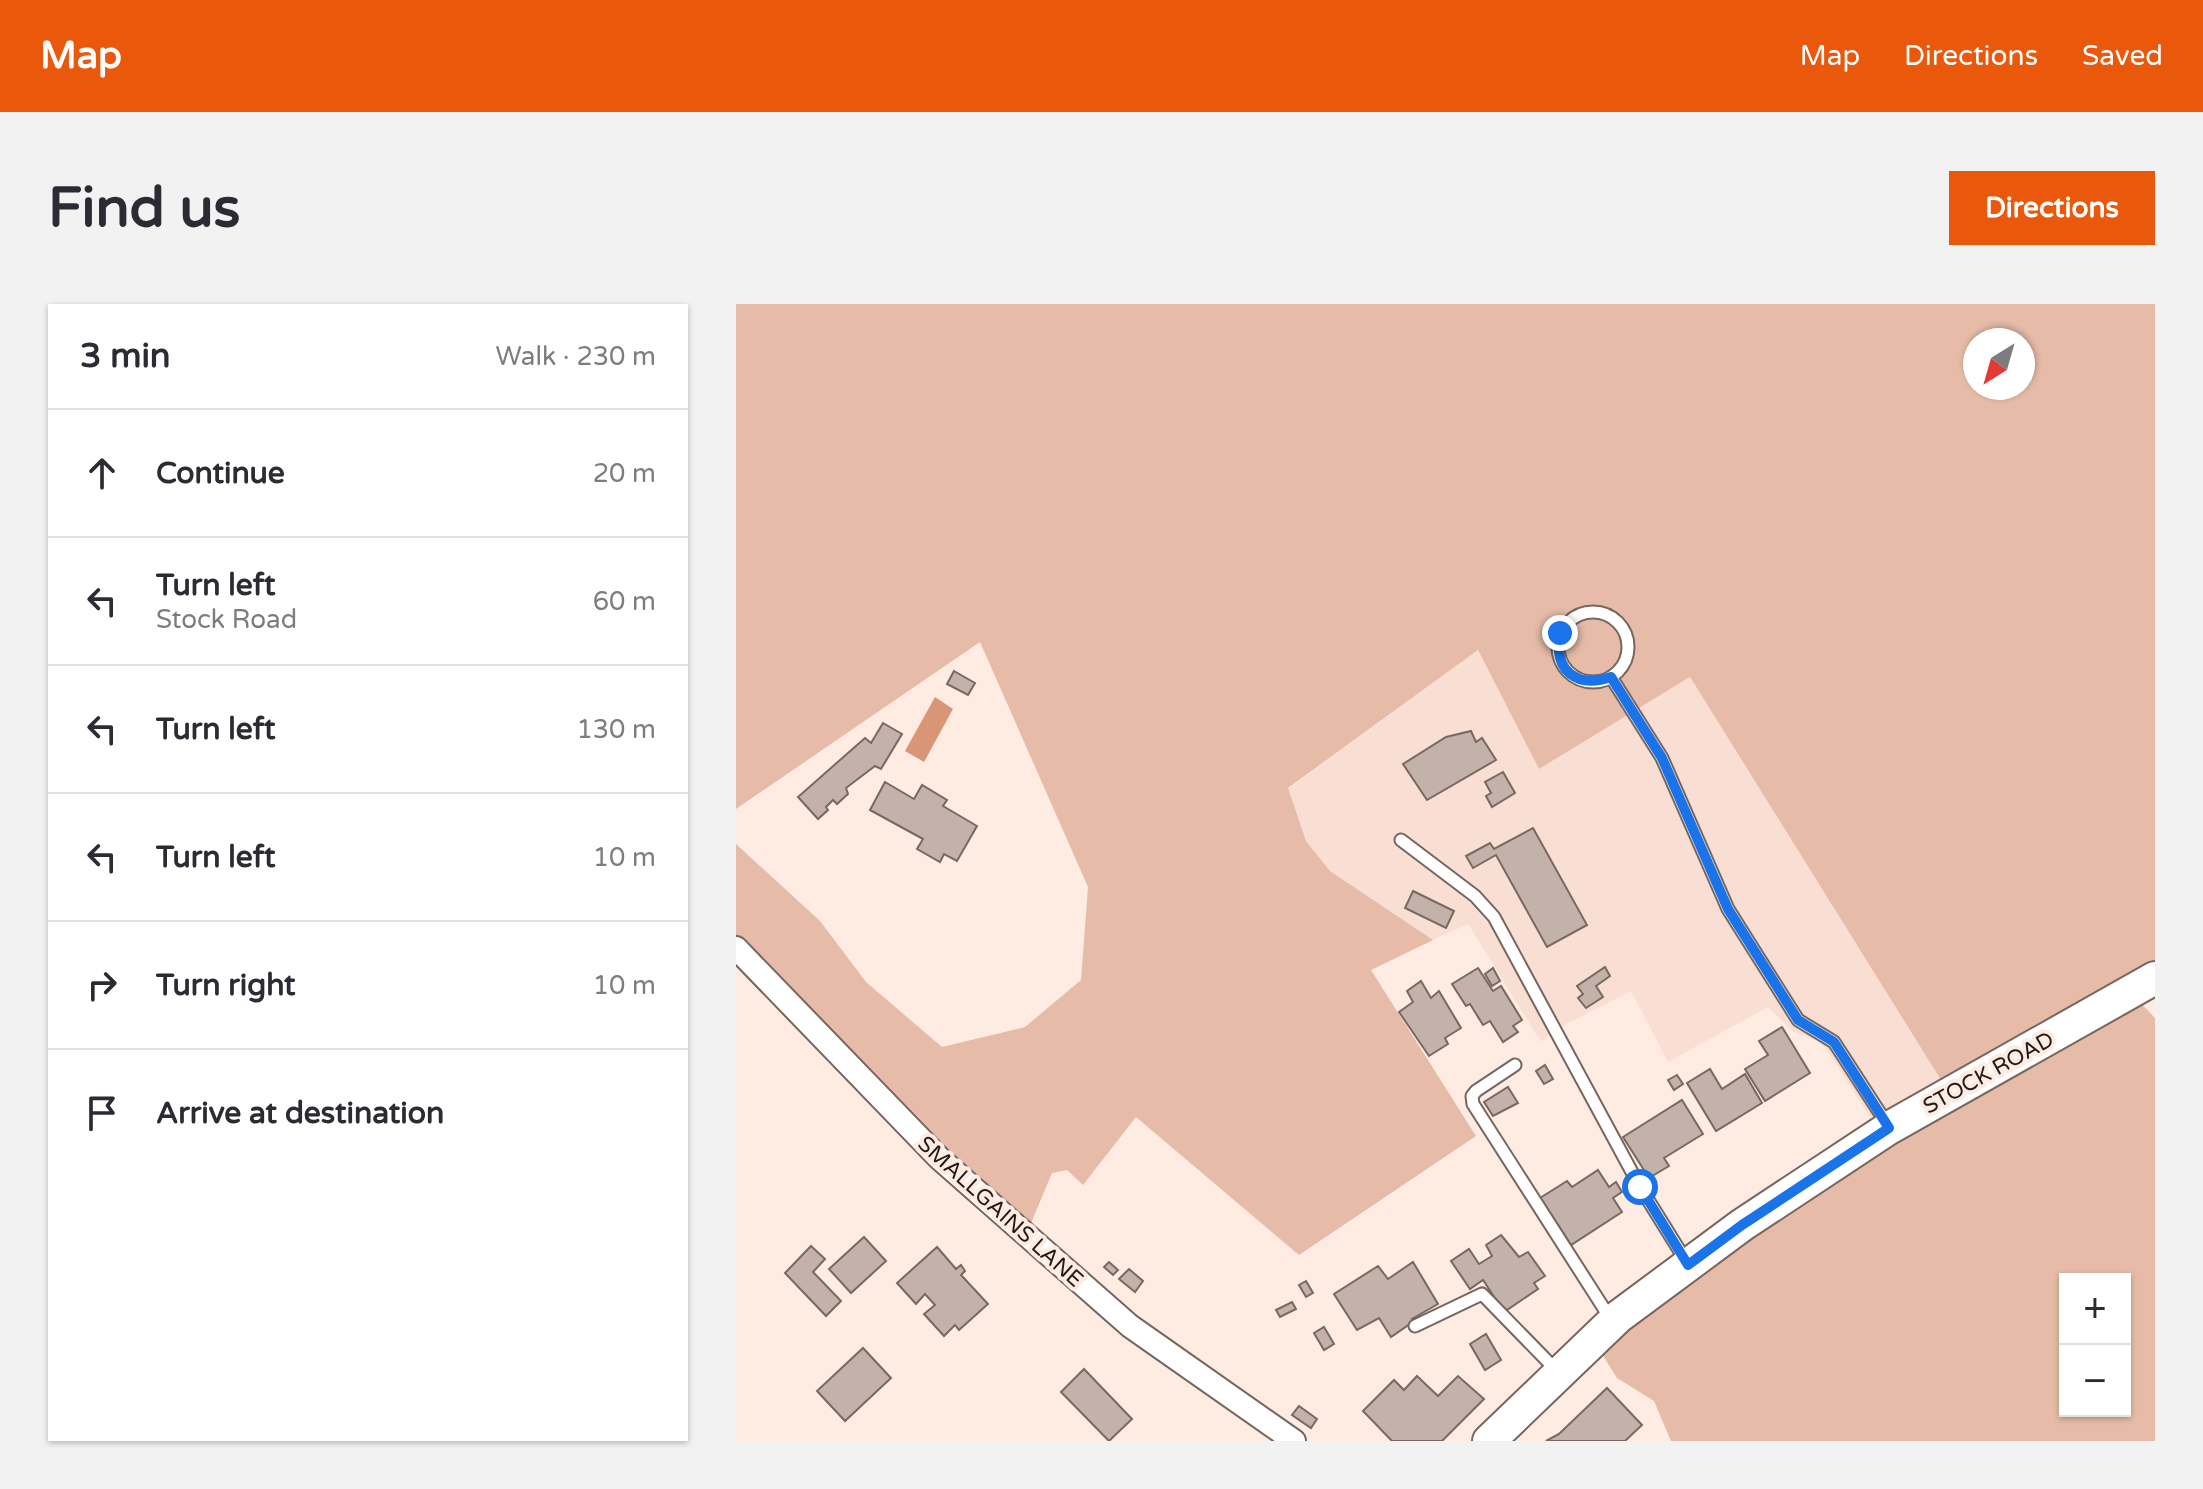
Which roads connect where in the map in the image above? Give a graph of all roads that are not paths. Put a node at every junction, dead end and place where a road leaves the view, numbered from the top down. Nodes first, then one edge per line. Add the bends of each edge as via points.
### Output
1 (1611, 677) junction
2 (1401, 840) dead end
3 (736, 948) edge
4 (2155, 978) edge
5 (1515, 1065) dead end
6 (1889, 1128) junction
7 (1688, 1265) junction
8 (1613, 1322) junction
9 (1415, 1326) dead end
10 (1559, 1373) junction
11 (1493, 1439) edge
12 (1294, 1441) edge

1 - 1 lane via 1583,681 1570,674 1558,648 1568,622 1596,612 1621,626 1628,654
1 - 6 lane via 1662,758 1728,909 1798,1020 1834,1042
2 - 7 lane via 1475,896 1494,917
3 - 12 street, SMALLGAINS LANE via 939,1158 1130,1326
4 - 6 main road, STOCK ROAD
5 - 8 lane via 1476,1091 1473,1104
6 - 7 main road, STOCK ROAD
7 - 8 main road, STOCK ROAD
8 - 10 main road, STOCK ROAD
9 - 10 lane via 1482,1294
10 - 11 main road, STOCK ROAD

